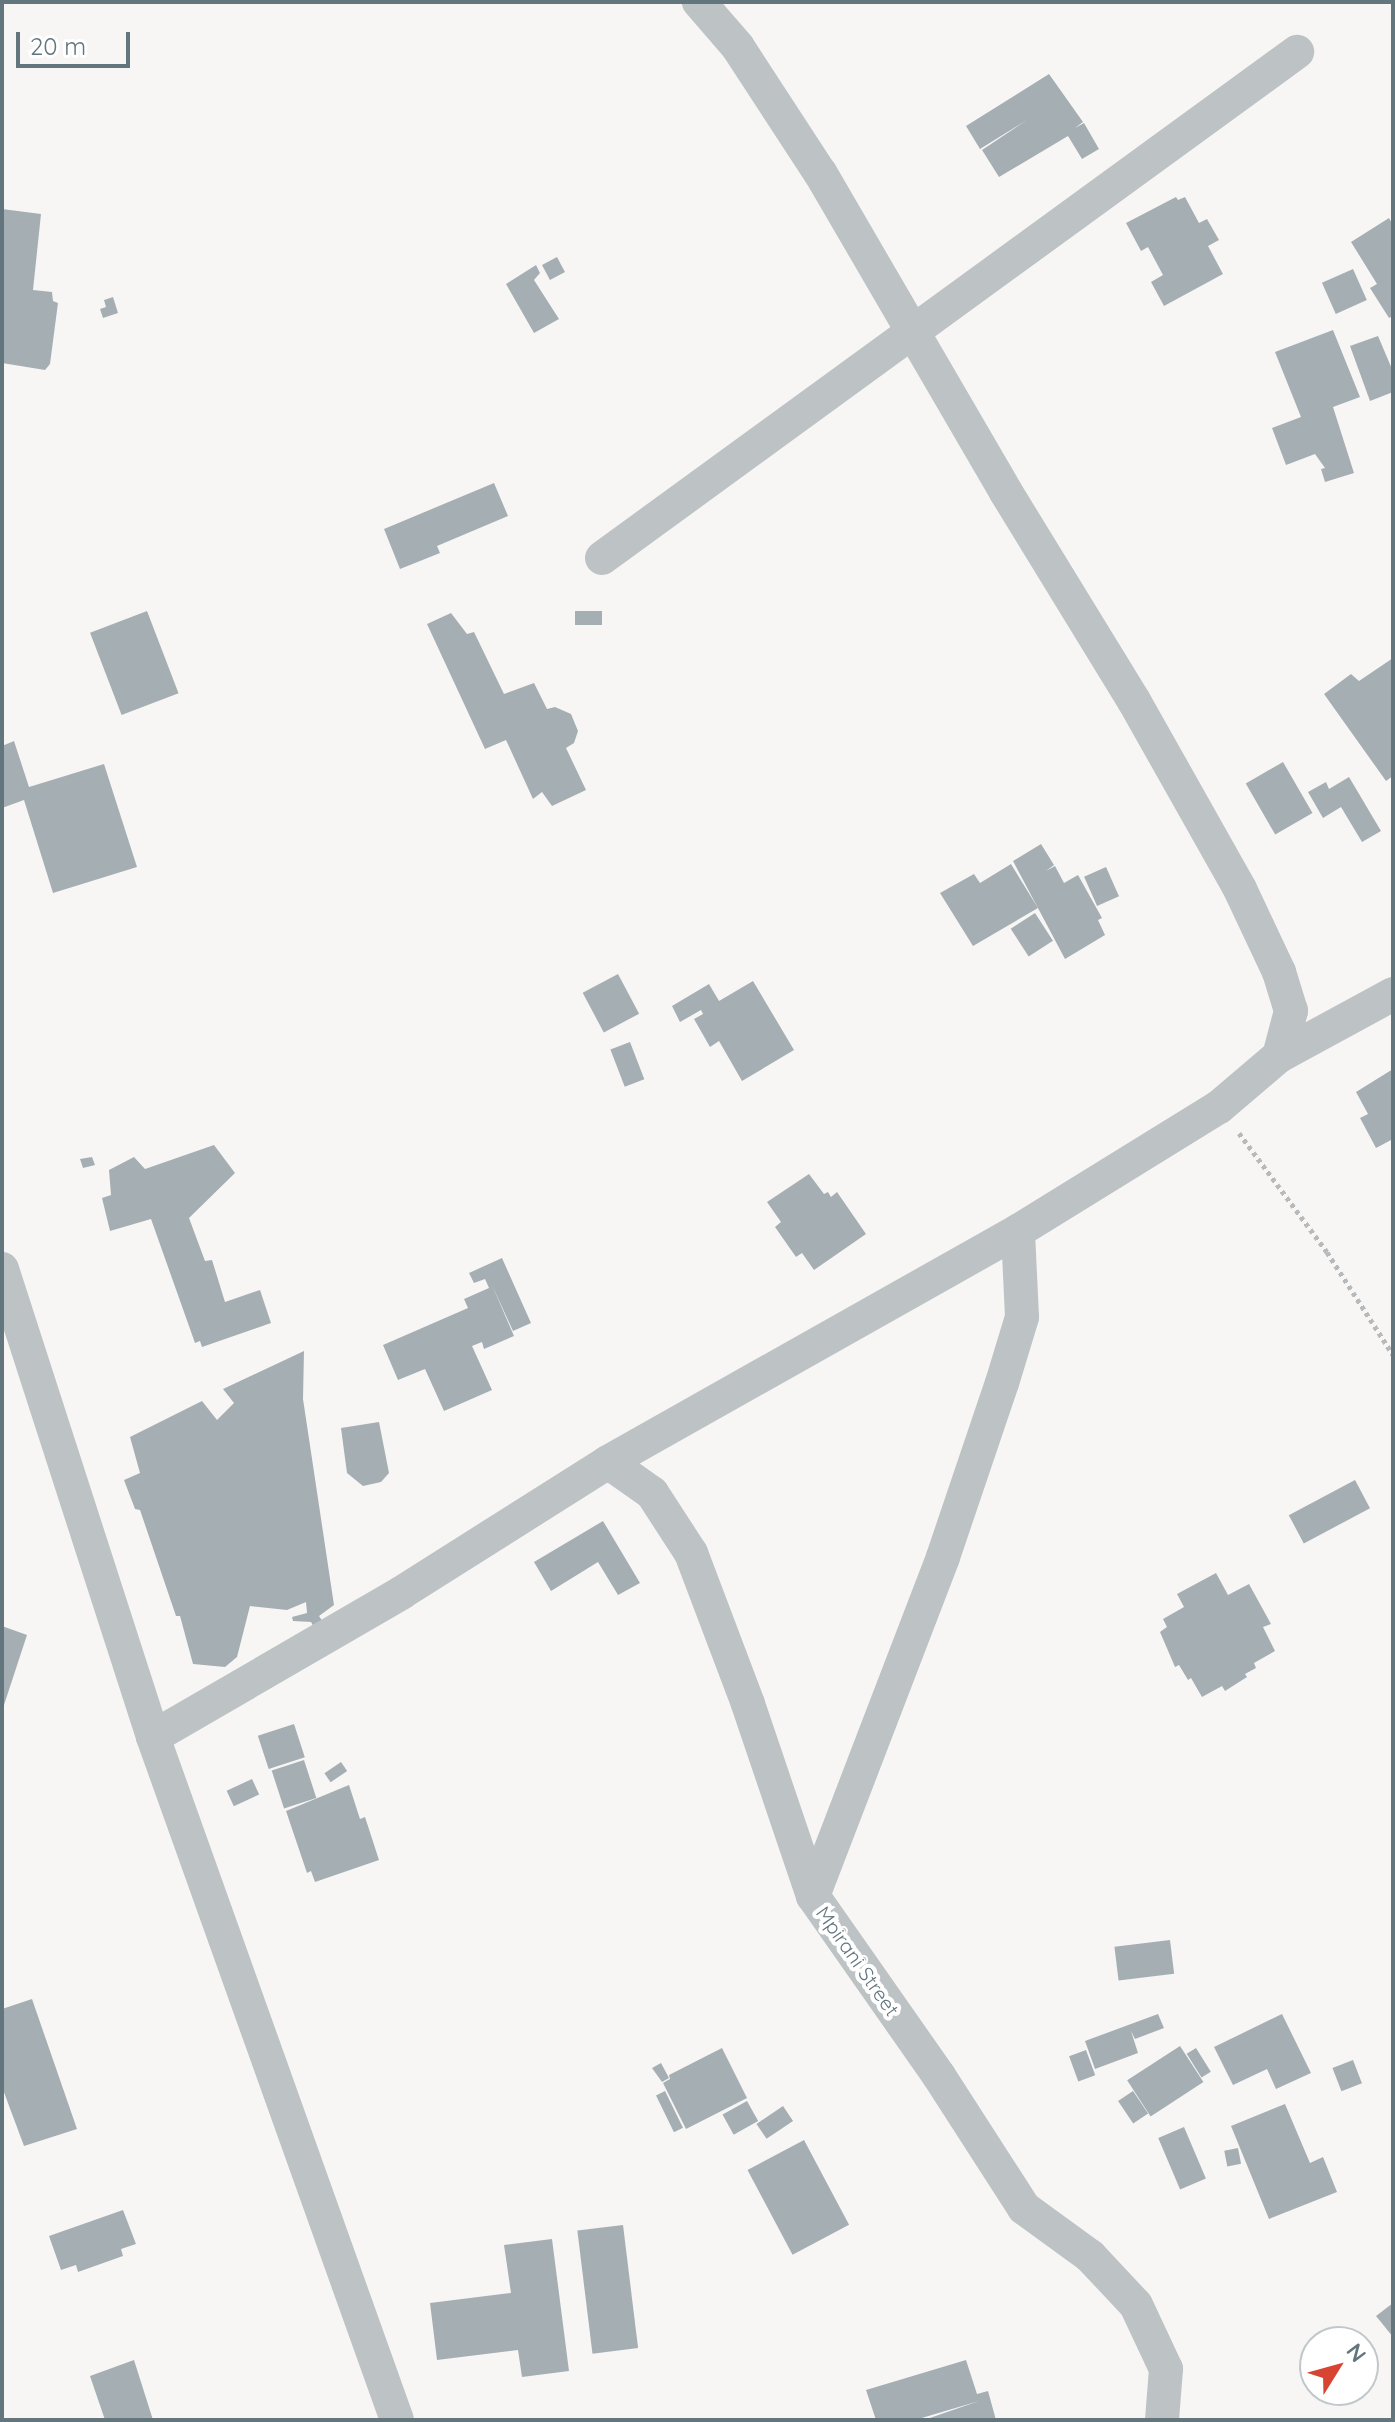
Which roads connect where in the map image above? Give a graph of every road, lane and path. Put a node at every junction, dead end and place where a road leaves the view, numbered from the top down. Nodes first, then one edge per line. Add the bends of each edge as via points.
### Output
1 (699, 2) edge
2 (1297, 52) dead end
3 (913, 330) junction
4 (602, 558) dead end
5 (1393, 994) edge
6 (1279, 1056) junction
7 (1219, 1107) junction
8 (1018, 1231) junction
9 (2, 1269) edge
10 (1393, 1355) edge
11 (608, 1462) junction
12 (153, 1737) junction
13 (813, 1896) junction
14 (397, 2420) edge
15 (1162, 2420) edge

1 - 3 street via 738,47
2 - 3 street
3 - 4 street
3 - 6 street via 1240,889 1291,1011
5 - 6 street
6 - 7 street
7 - 8 street
7 - 10 path via 1276,1178
8 - 11 street
8 - 13 street via 1022,1317 1002,1383 943,1557
9 - 12 street
11 - 12 street via 401,1593
11 - 13 street, Mpirani Street via 652,1493 691,1553
12 - 14 street
13 - 15 street, Mpirani Street via 1024,2208 1090,2256 1136,2305 1166,2369

